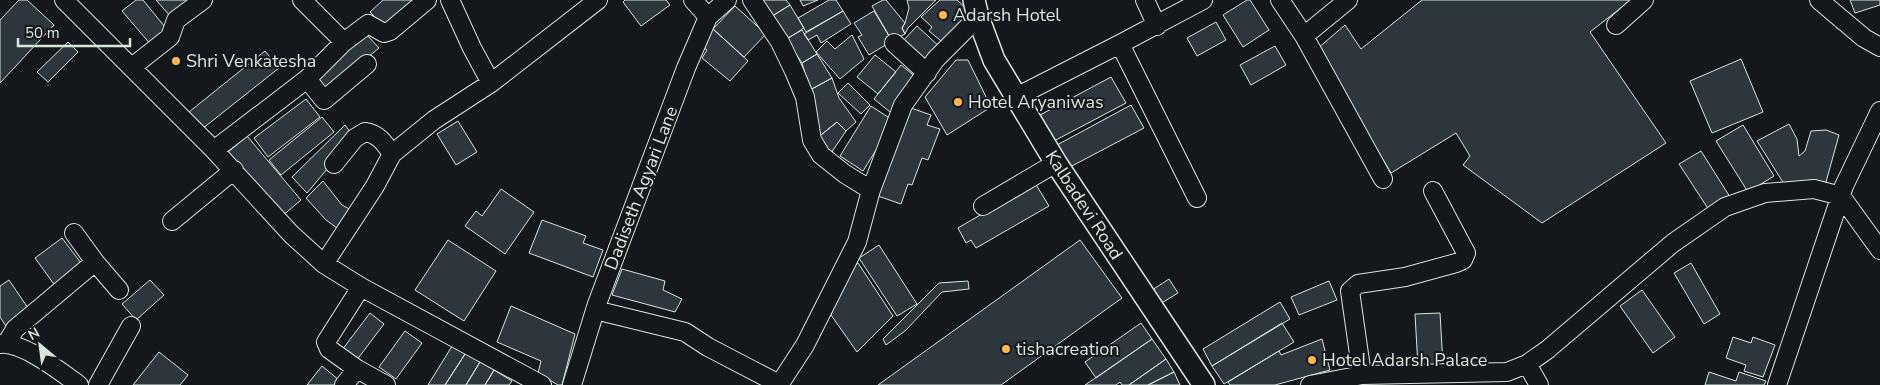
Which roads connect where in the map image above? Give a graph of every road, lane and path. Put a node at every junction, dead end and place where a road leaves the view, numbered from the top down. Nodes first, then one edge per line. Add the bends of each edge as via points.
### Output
1 (64, 0) edge
2 (203, 0) edge
3 (302, 0) edge
4 (427, 0) edge
5 (450, 0) edge
6 (598, 0) edge
7 (693, 0) edge
8 (727, 0) edge
9 (752, 0) edge
10 (1145, 0) edge
11 (1203, 0) edge
12 (1280, 0) edge
13 (1348, 0) edge
14 (1644, 0) edge
15 (1819, 0) edge
16 (976, 9) edge
17 (708, 17) junction
18 (1616, 25) dead end
19 (1157, 26) junction
20 (1304, 36) junction
21 (344, 42) junction
22 (894, 43) dead end
23 (1120, 44) junction
24 (1880, 47) edge
25 (366, 64) dead end
26 (132, 67) junction
27 (927, 73) junction
28 (307, 79) junction
29 (491, 83) junction
30 (1016, 96) junction
31 (1880, 111) edge
32 (214, 150) junction
33 (392, 154) junction
34 (1056, 163) junction
35 (334, 164) dead end
36 (234, 170) junction
37 (1383, 179) dead end
38 (871, 190) junction
39 (1433, 191) dead end
40 (1840, 196) junction
41 (1197, 198) dead end
42 (983, 206) dead end
43 (172, 221) dead end
44 (74, 233) dead end
45 (1878, 241) edge
46 (95, 262) junction
47 (324, 264) junction
48 (361, 288) junction
49 (118, 290) dead end
50 (595, 310) junction
51 (131, 326) dead end
52 (4, 343) edge
53 (1527, 364) junction
54 (356, 369) junction
55 (1362, 375) junction
56 (79, 385) edge
57 (98, 385) edge
58 (344, 385) edge
59 (386, 385) edge
60 (542, 385) edge
61 (572, 385) edge
62 (780, 385) edge
63 (1204, 385) edge
64 (1310, 385) edge
65 (1539, 385) edge
66 (1777, 385) edge

1 - 26 street
2 - 26 street via 176,20 170,37
3 - 21 street
4 - 21 street via 390,31 384,33 368,24
5 - 29 street
6 - 29 street
7 - 17 street
8 - 17 street, Dadiseth Agyari Lane
9 - 38 street via 780,42 794,71 805,97 812,140 821,155
10 - 19 street
11 - 19 street
12 - 20 street
13 - 20 street
14 - 18 street
15 - 24 street via 1864,38
16 - 27 street
16 - 30 main road, Kalbadevi Road via 994,60
17 - 50 street, Dadiseth Agyari Lane
19 - 23 street
20 - 37 street
21 - 28 street
22 - 27 street
23 - 30 street
23 - 41 street
25 - 28 street via 324,100
26 - 32 street
27 - 38 street via 904,105
28 - 32 street
29 - 33 street via 434,120
30 - 34 main road, Kalbadevi Road
31 - 40 street
32 - 36 street
33 - 35 street via 380,138 365,132 355,138
33 - 47 street
34 - 42 street
34 - 63 main road, Kalbadevi Road
36 - 43 street
36 - 47 street via 291,234
38 - 62 street via 857,242 805,345
39 - 55 street via 1466,253 1463,260 1456,263 1404,277 1358,284 1350,291
40 - 45 street
40 - 53 street via 1814,189 1765,193 1724,207 1673,243
40 - 66 street
44 - 46 street
46 - 49 street
46 - 52 street via 15,329
47 - 48 street
48 - 54 street via 326,342 329,349
48 - 60 street
50 - 61 street, Dadiseth Agyari Lane
50 - 62 street via 684,332
51 - 57 street
52 - 56 street via 49,364
53 - 55 street via 1507,372
53 - 65 street
54 - 58 street
54 - 59 street
55 - 64 street

